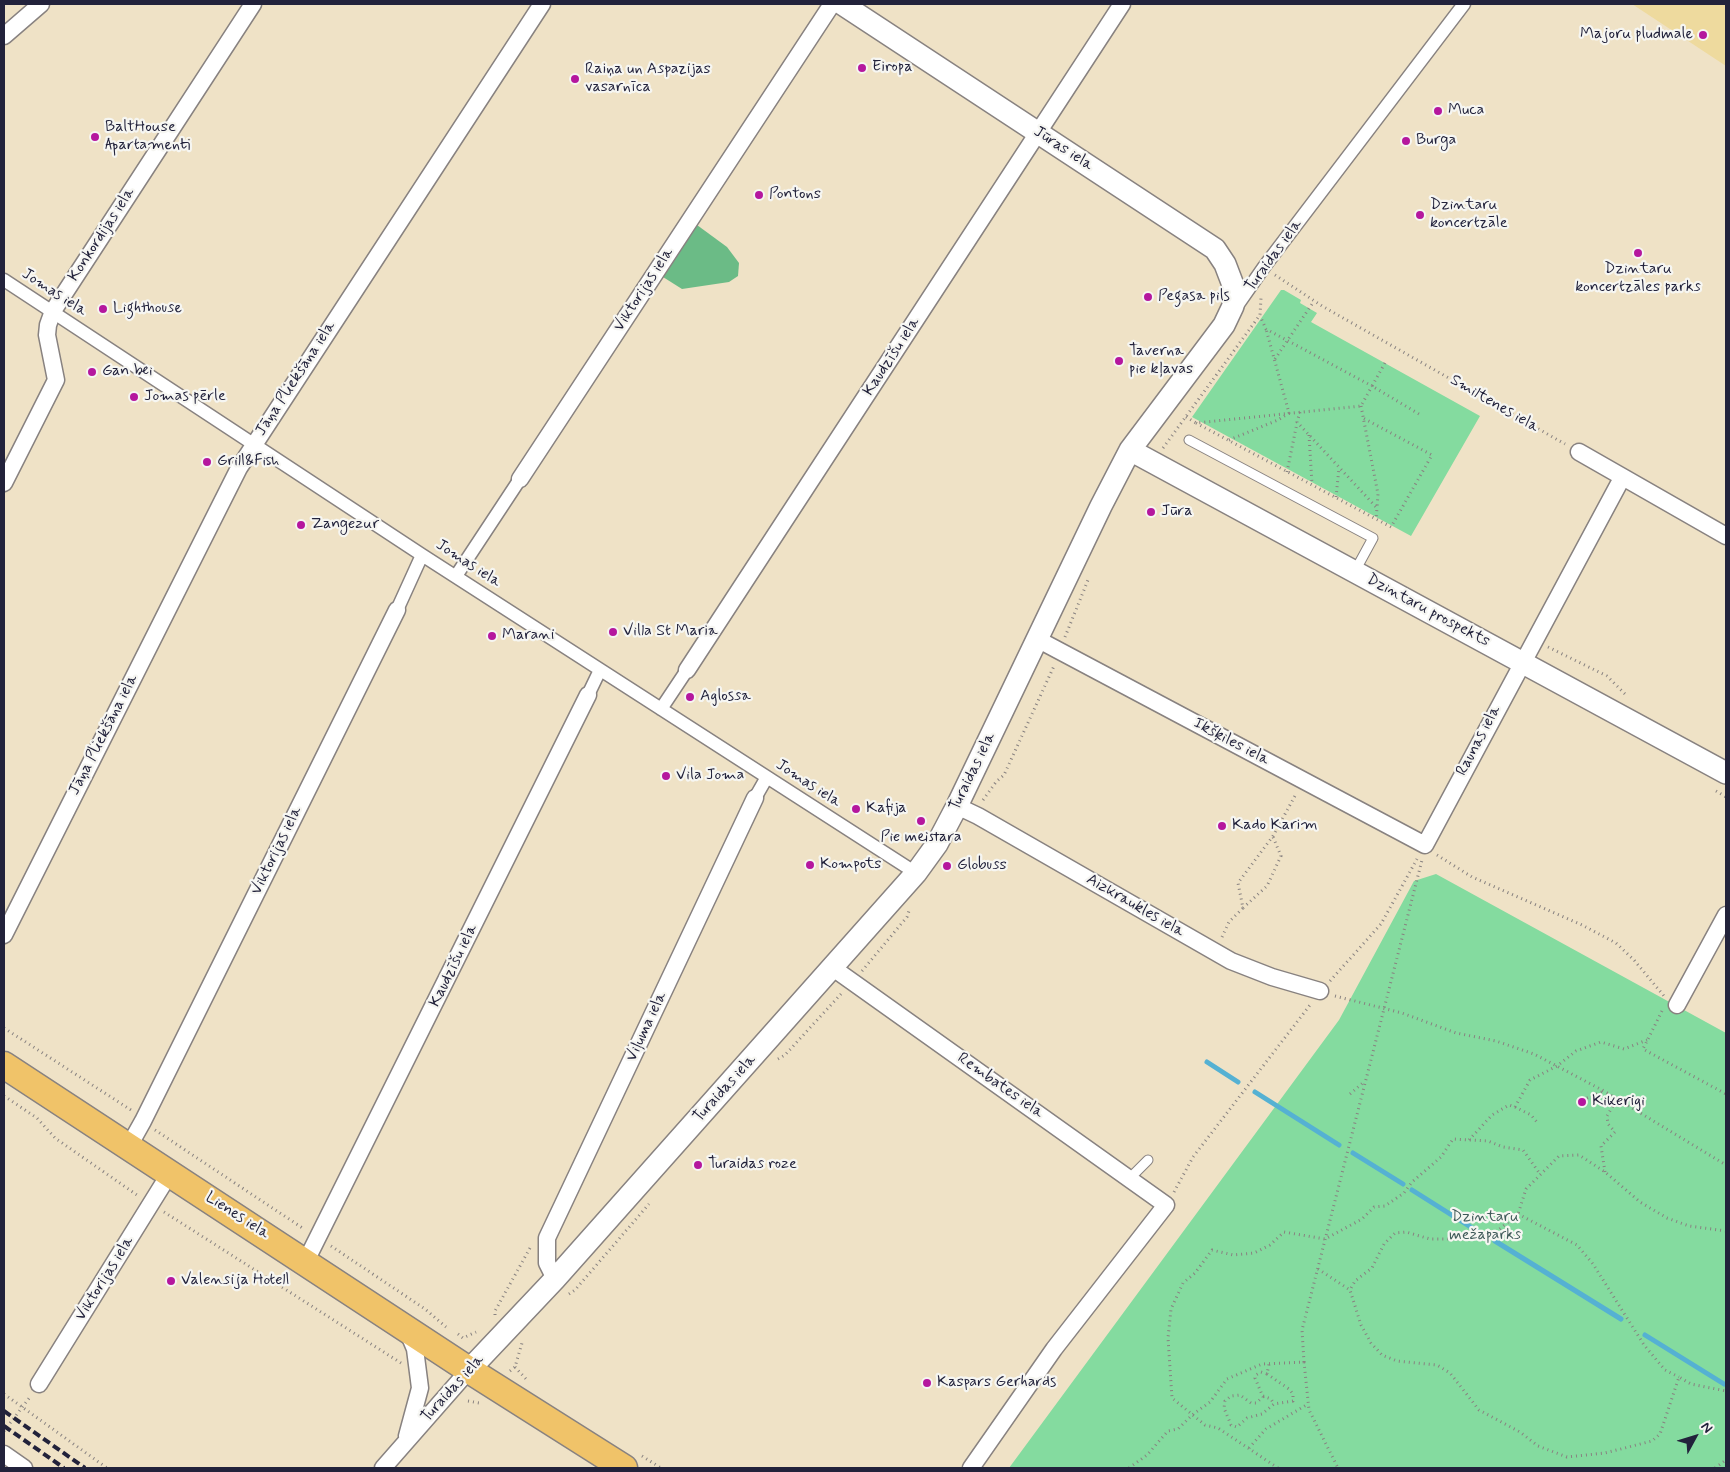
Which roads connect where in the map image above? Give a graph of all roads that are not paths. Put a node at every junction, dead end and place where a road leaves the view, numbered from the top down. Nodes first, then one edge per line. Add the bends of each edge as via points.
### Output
1 (41, 4) edge
2 (253, 4) edge
3 (542, 4) edge
4 (832, 4) edge
5 (842, 4) edge
6 (1122, 4) edge
7 (1464, 4) edge
8 (4, 36) edge
9 (1038, 133) junction
10 (4, 280) edge
11 (53, 311) junction
12 (1224, 325) junction
13 (1189, 440) dead end
14 (254, 444) junction
15 (1130, 450) junction
16 (1579, 452) road end
17 (1622, 478) junction
18 (520, 479) joint
19 (4, 484) edge
20 (1726, 536) edge
21 (422, 555) junction
22 (1354, 571) junction
23 (456, 576) junction
24 (397, 610) joint
25 (1037, 639) junction
26 (1522, 661) junction
27 (600, 670) junction
28 (686, 670) joint
29 (588, 695) joint
30 (661, 709) junction
31 (1726, 772) edge
32 (767, 777) junction
33 (756, 798) joint
34 (965, 810) junction
35 (1425, 844) joint
36 (916, 873) junction
37 (1726, 915) edge
38 (4, 935) edge
39 (833, 968) junction
40 (1320, 991) road end
41 (1670, 1005) road end
42 (4, 1065) edge
43 (129, 1146) junction
44 (1148, 1160) dead end
45 (170, 1173) junction
46 (1130, 1178) junction
47 (306, 1262) junction
48 (555, 1279) junction
49 (406, 1328) junction
50 (469, 1370) junction
51 (39, 1384) road end
52 (404, 1443) junction
53 (4, 1454) edge
54 (24, 1468) edge
55 (383, 1468) edge
56 (624, 1468) edge
57 (971, 1468) edge

1 - 8 street
2 - 11 street, Konkordijas iela
3 - 14 street, Jāņa Pliekšāna iela
4 - 18 street, Viktorijas iela
5 - 9 street, Jūras iela
6 - 9 street, Kaudzīšu iela
7 - 12 street, Turaidas iela via 1264,267
9 - 12 street, Jūras iela via 1215,249 1225,264 1232,285 1233,306
9 - 28 street, Kaudzīšu iela
10 - 11 street, Jomas iela
11 - 14 street, Jomas iela
11 - 19 street, Konkordijas iela via 47,335 56,380
12 - 15 street, Turaidas iela
13 - 22 lane via 1373,538
14 - 21 street, Jomas iela
14 - 38 street, Jāņa Pliekšāna iela via 234,477
15 - 22 street, Dzintaru prospekts
15 - 25 street, Turaidas iela
16 - 17 street
17 - 20 street
17 - 26 street, Raunas iela
18 - 23 street, Viktorijas iela
21 - 23 street, Jomas iela
21 - 24 street, Viktorijas iela
22 - 26 street, Dzintaru prospekts
23 - 27 street, Jomas iela
24 - 43 street, Viktorijas iela
25 - 34 street, Turaidas iela
25 - 35 street, Ikšķiles iela
26 - 31 street, Dzintaru prospekts
26 - 35 street, Raunas iela
27 - 29 street, Kaudzīšu iela
27 - 30 street, Jomas iela
28 - 30 street, Kaudzīšu iela
29 - 47 street, Kaudzīšu iela
30 - 32 street, Jomas iela
32 - 33 street, Viļuma iela
32 - 36 street, Jomas iela
33 - 48 street, Viļuma iela via 547,1238 547,1263
34 - 36 street, Turaidas iela
34 - 40 street, Aizkraukles iela via 1231,961
36 - 39 street, Turaidas iela
37 - 41 street
39 - 46 street, Rembates iela
39 - 48 street, Turaidas iela
42 - 43 main road, Lienes iela
43 - 45 main road, Lienes iela
44 - 46 lane
45 - 47 main road, Lienes iela
45 - 51 street, Viktorijas iela
46 - 57 street, Rembates iela via 1166,1205 1054,1349
47 - 49 main road, Lienes iela
48 - 50 street, Turaidas iela
49 - 50 main road, Lienes iela
49 - 52 street via 415,1349 420,1388
50 - 52 street, Turaidas iela
50 - 56 main road, Lienes iela
52 - 55 street, Turaidas iela
53 - 54 street

